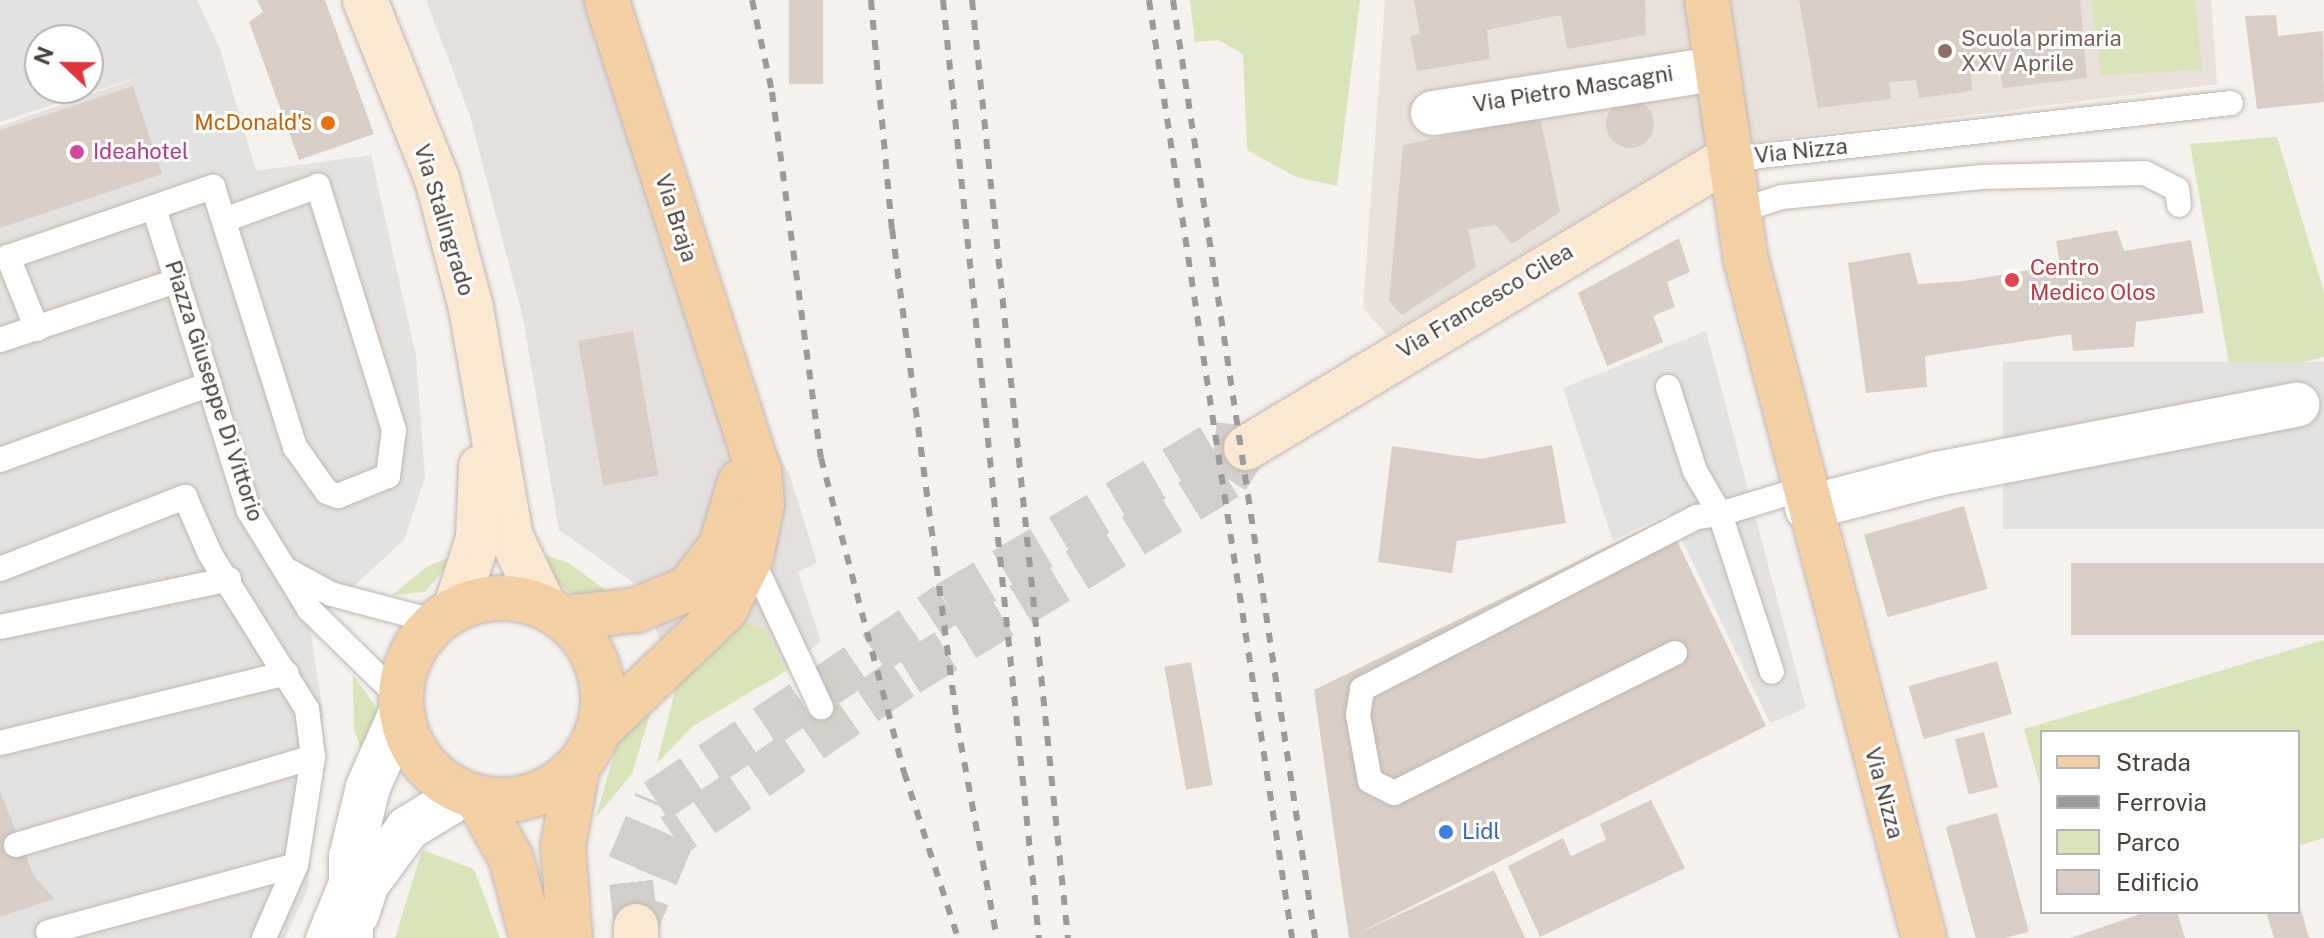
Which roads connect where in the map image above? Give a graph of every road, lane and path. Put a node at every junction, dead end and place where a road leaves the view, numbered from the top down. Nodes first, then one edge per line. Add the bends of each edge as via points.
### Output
1 (365, 0) edge
2 (607, 0) edge
3 (1707, 0) edge
4 (1714, 69) junction
5 (2231, 103) dead end
6 (1433, 113) dead end
7 (1726, 160) junction
8 (2179, 205) dead end
9 (154, 208) junction
10 (1735, 212) junction
11 (224, 220) junction
12 (176, 281) junction
13 (37, 329) junction
14 (0, 340) edge
15 (210, 384) junction
16 (1668, 387) dead end
17 (485, 401) junction
18 (2297, 405) dead end
19 (745, 436) junction
20 (1246, 448) tunnel mouth
21 (0, 460) edge
22 (1805, 499) junction
23 (1720, 514) junction
24 (751, 557) junction
25 (0, 569) edge
26 (285, 569) junction
27 (229, 579) junction
28 (554, 612) junction
29 (446, 615) junction
30 (0, 627) edge
31 (1675, 653) dead end
32 (1772, 672) dead end
33 (287, 673) junction
34 (401, 706) junction
35 (821, 707) dead end
36 (600, 729) junction
37 (0, 743) edge
38 (313, 757) junction
39 (577, 769) junction
40 (470, 796) junction
41 (16, 845) dead end
42 (296, 865) junction
43 (48, 932) dead end
44 (340, 936) edge
45 (264, 938) edge
46 (532, 938) edge
47 (570, 938) edge
48 (1924, 938) edge

1 - 17 street, Via Stalingrado via 437,179
2 - 19 main road, Via Braja
3 - 4 main road
4 - 6 street, Via Pietro Mascagni
4 - 7 main road
5 - 7 lane, Via Nizza
7 - 10 main road, Via Nizza
7 - 20 street, Via Francesco Cilea
8 - 10 lane via 2164,178 2130,173 1982,177 1782,197
9 - 11 lane via 213,187
9 - 12 lane, Piazza Giuseppe Di Vittorio
9 - 13 lane via 8,257
10 - 22 main road, Via Nizza
11 - 11 lane via 318,186 394,430 388,476 338,496 316,480 285,425
12 - 13 lane
12 - 15 lane, Piazza Giuseppe Di Vittorio
13 - 14 lane
15 - 21 lane
15 - 26 lane, Piazza Giuseppe Di Vittorio via 249,511
16 - 23 lane via 1695,471
17 - 28 street, Via Stalingrado via 511,537
17 - 29 street, Via Stalingrado via 478,539
18 - 22 street
19 - 24 main road, Via Braja via 762,504
19 - 28 main road, Via Braja via 738,499 721,546 688,589 636,610
22 - 23 lane
22 - 48 main road, Via Nizza
23 - 31 lane via 1675,526 1362,689 1358,715 1370,781 1394,793
23 - 32 lane
24 - 35 lane
24 - 36 main road, Via Braja via 725,610
25 - 27 lane via 185,497
26 - 29 lane, Piazza Giuseppe Di Vittorio via 331,594
26 - 34 lane, Piazza Giuseppe Di Vittorio via 331,636
27 - 30 lane
27 - 33 lane
28 - 29 main road via 500,597
28 - 36 main road via 600,668
29 - 34 main road via 411,656
33 - 37 lane
33 - 38 lane via 307,709
34 - 40 main road via 428,770
34 - 44 street via 368,787
36 - 39 main road
38 - 41 lane
38 - 42 lane
39 - 40 main road via 531,798
39 - 47 main road via 563,846
40 - 44 street via 408,828 386,854
40 - 46 main road via 511,858
42 - 43 lane
42 - 45 lane

